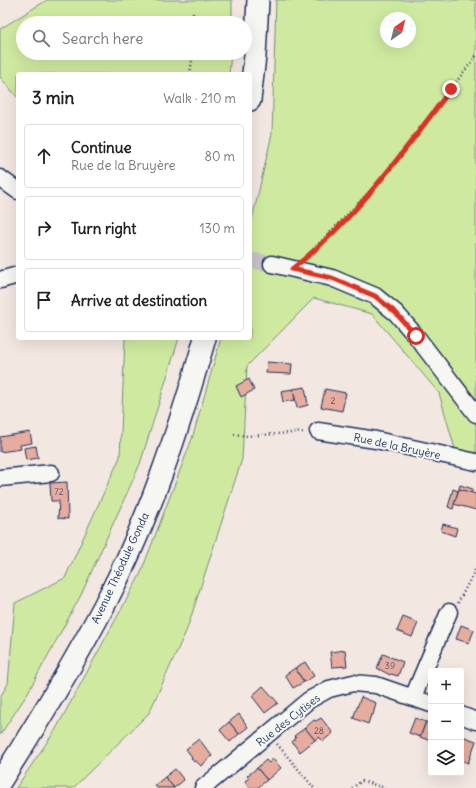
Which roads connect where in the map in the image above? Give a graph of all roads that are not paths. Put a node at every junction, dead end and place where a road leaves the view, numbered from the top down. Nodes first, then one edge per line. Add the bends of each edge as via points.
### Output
1 (258, 0) edge
2 (252, 82) edge
3 (0, 178) edge
4 (16, 190) edge
5 (272, 264) tunnel mouth
6 (16, 276) edge
7 (0, 280) edge
8 (204, 340) edge
9 (476, 414) edge
10 (318, 431) road end
11 (476, 462) edge
12 (51, 473) dead end
13 (0, 478) edge
14 (449, 612) road end
15 (414, 697) junction
16 (428, 703) edge
17 (464, 716) edge
18 (476, 721) edge
19 (0, 782) edge
20 (203, 788) edge

1 - 2 main road
3 - 4 street
5 - 9 street via 332,278 375,296 396,313 416,336
6 - 7 street
8 - 19 main road, Avenue Théodule Gonda via 183,415 144,520 106,604
10 - 11 street, Rue de la Bruyère via 376,440
12 - 13 street
14 - 15 street
15 - 16 street, Rue des Cytises
15 - 20 street, Rue des Cytises via 376,685 353,683 329,689 309,700
17 - 18 street

